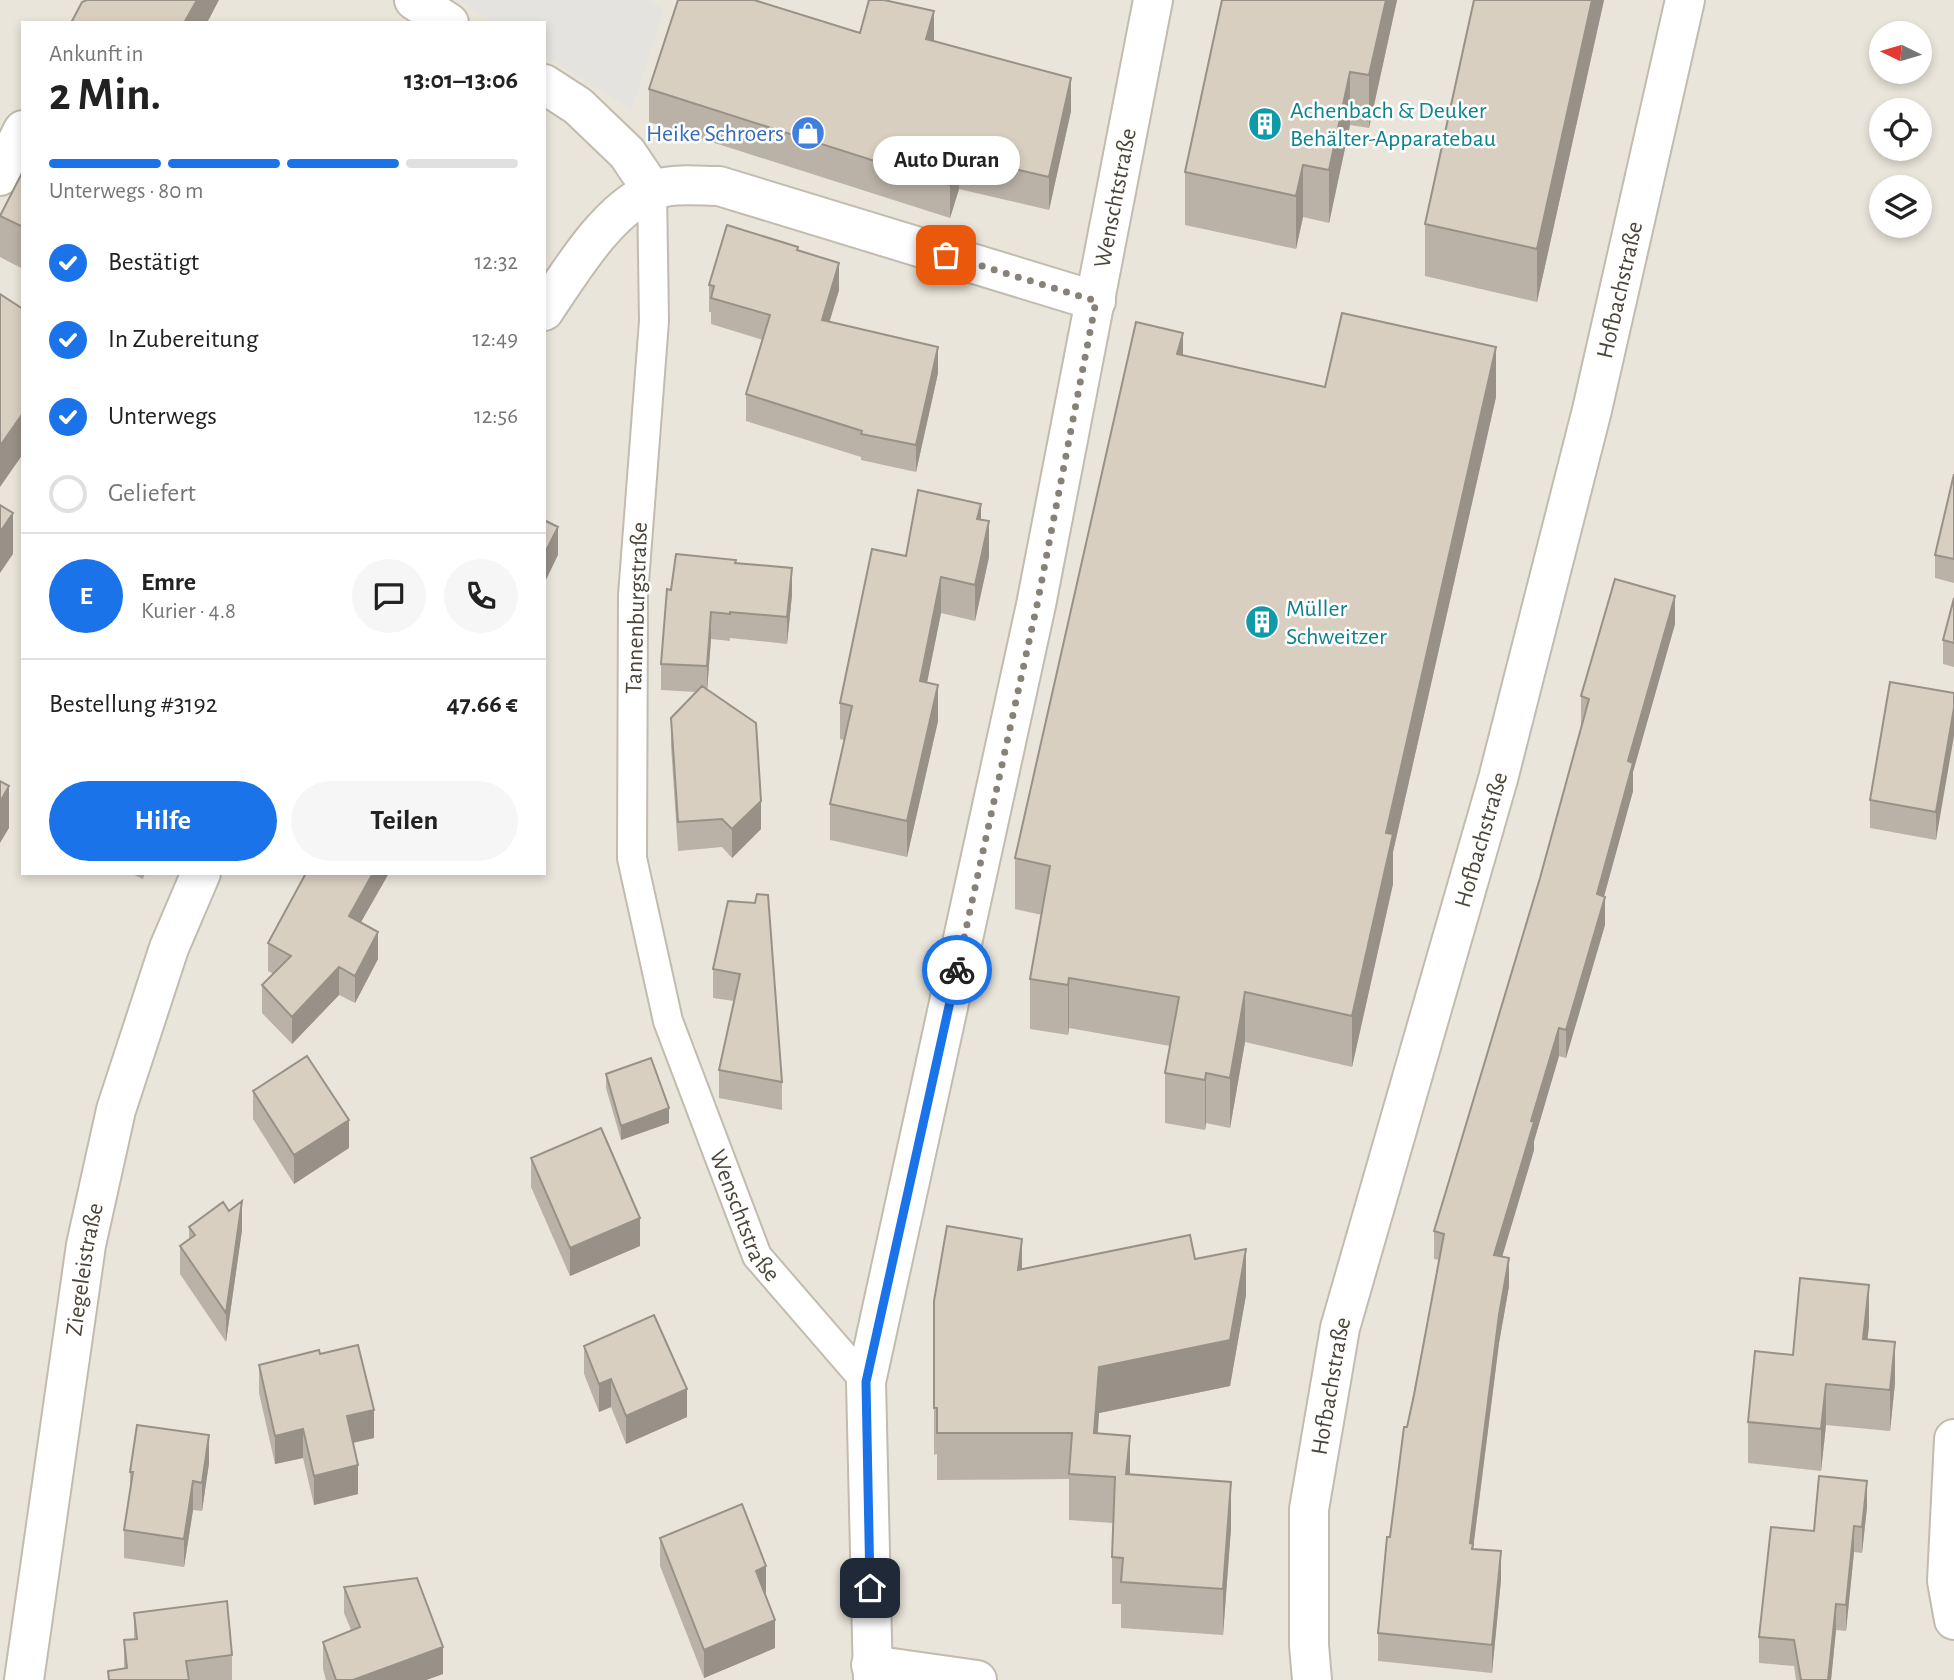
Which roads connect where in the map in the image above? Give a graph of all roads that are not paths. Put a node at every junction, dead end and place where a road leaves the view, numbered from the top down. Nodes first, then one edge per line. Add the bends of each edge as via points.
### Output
1 (414, 0) edge
2 (1153, 0) edge
3 (1685, 0) edge
4 (446, 21) edge
5 (546, 84) edge
6 (21, 134) edge
7 (0, 176) edge
8 (652, 190) junction
9 (1096, 301) junction
10 (546, 308) edge
11 (200, 875) edge
12 (668, 1021) joint
13 (866, 1382) junction
14 (1954, 1439) edge
15 (1954, 1620) edge
16 (872, 1672) edge
17 (937, 1677) edge
18 (24, 1680) edge
19 (977, 1680) edge
20 (1312, 1680) edge

1 - 4 street
2 - 9 street, Wenschtstraße
3 - 20 street, Hofbachstraße via 1592,410 1498,779 1340,1328 1309,1509
5 - 8 street via 579,106 627,153
6 - 7 street
8 - 9 street via 719,186
8 - 10 street via 603,228
8 - 12 lane, Tannenburgstraße via 654,321 633,595 632,858
9 - 13 street, Wenschtstraße via 1037,605
11 - 18 street, Ziegeleistraße via 169,947 116,1110 86,1245
12 - 13 lane, Wenschtstraße via 757,1256
13 - 16 street, Wenschtstraße
14 - 15 street via 1947,1581
16 - 17 street
17 - 19 street

